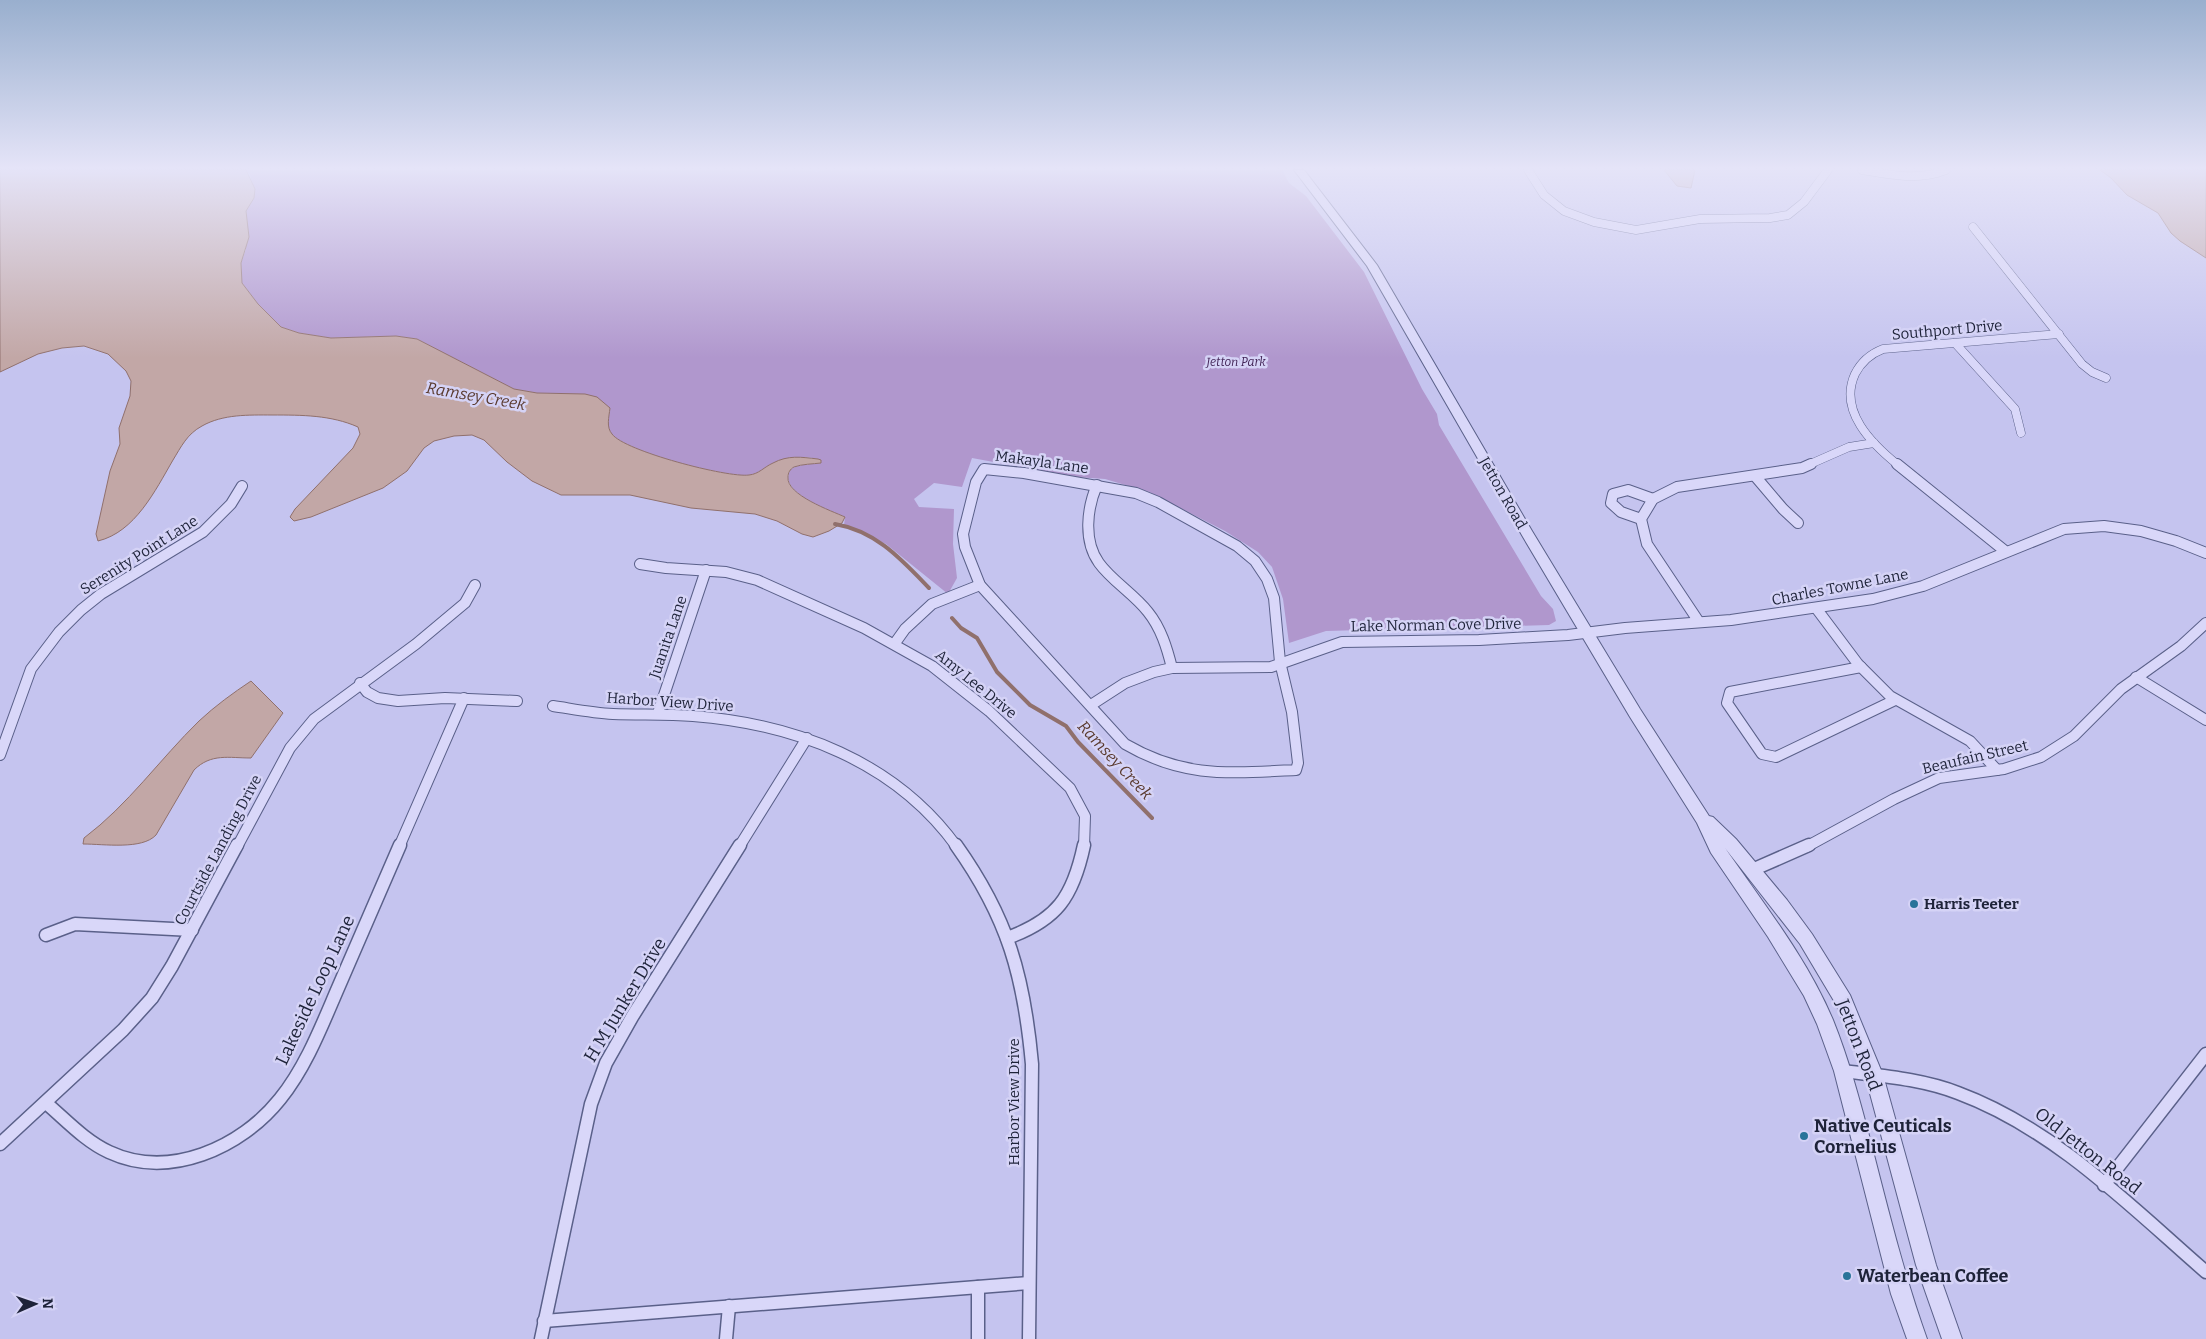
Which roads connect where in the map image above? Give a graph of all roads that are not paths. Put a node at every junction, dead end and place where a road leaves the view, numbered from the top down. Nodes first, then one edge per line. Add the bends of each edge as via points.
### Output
1 (1347, 232) edge
2 (1977, 232) edge
3 (2058, 334) junction
4 (1955, 343) junction
5 (2106, 378) dead end
6 (2021, 433) dead end
7 (1874, 443) junction
8 (1755, 476) junction
9 (1096, 485) junction
10 (242, 486) dead end
11 (1654, 499) junction
12 (1642, 519) junction
13 (1798, 523) dead end
14 (2005, 551) junction
15 (2206, 553) edge
16 (640, 564) dead end
17 (706, 570) junction
18 (475, 585) dead end
19 (980, 585) junction
20 (1816, 608) junction
21 (1699, 622) junction
22 (2206, 622) edge
23 (1585, 632) junction
24 (895, 643) junction
25 (1280, 662) junction
26 (1862, 667) junction
27 (1172, 668) junction
28 (2136, 677) junction
29 (360, 684) junction
30 (464, 698) junction
31 (1895, 700) junction
32 (517, 701) dead end
33 (1091, 705) junction
34 (553, 706) dead end
35 (658, 714) junction
36 (2206, 720) edge
37 (807, 738) junction
38 (0, 755) edge
39 (1997, 770) junction
40 (1703, 819) junction
41 (1752, 870) junction
42 (192, 930) junction
43 (46, 935) dead end
44 (1007, 938) junction
45 (2206, 1054) edge
46 (1843, 1071) junction
47 (1874, 1075) junction
48 (46, 1103) junction
49 (0, 1144) edge
50 (2104, 1185) junction
51 (2206, 1272) edge
52 (1029, 1283) junction
53 (978, 1287) junction
54 (730, 1306) junction
55 (544, 1321) junction
56 (540, 1339) edge
57 (726, 1339) edge
58 (978, 1339) edge
59 (1029, 1339) edge
60 (1917, 1339) edge
61 (1952, 1339) edge

1 - 23 street, Jetton Road via 1372,265
2 - 3 street
3 - 4 street, Southport Drive
3 - 5 street via 2082,364
4 - 6 street via 2015,409
4 - 7 street, Southport Drive via 1883,349 1863,362 1852,383 1851,398 1856,418
7 - 8 street via 1849,447 1802,468
7 - 14 street, Southport Drive
8 - 11 street via 1688,484 1669,489
8 - 13 street
9 - 19 street, Makayla Lane via 984,470 976,482 963,534 973,573
9 - 25 street, Makayla Lane via 1136,493 1158,502 1238,546 1255,561 1274,598
9 - 27 street via 1087,518 1097,561 1151,616 1164,641
10 - 38 street, Serenity Point Lane via 230,508 203,534 115,584 62,627 30,671
11 - 12 street
11 - 12 street via 1631,491 1613,494 1611,503 1614,508
12 - 21 street via 1647,544
14 - 15 street, Charles Towne Lane via 2064,529 2104,526 2157,535
14 - 20 street, Charles Towne Lane via 1922,586 1873,599
16 - 17 street, Amy Lee Drive
17 - 24 street, Amy Lee Drive via 734,573 764,583
17 - 35 street, Juanita Lane
18 - 29 street, Courtside Landing Drive via 465,603 416,644
19 - 24 street via 932,604
19 - 33 street, Makayla Lane
20 - 21 street, Charles Towne Lane
20 - 26 street
21 - 23 street, Charles Towne Lane
22 - 28 street, Beaufain Street via 2181,646
23 - 25 street, Lake Norman Cove Drive via 1479,640 1342,642
23 - 40 street, Jetton Road
24 - 44 street, Amy Lee Drive via 979,702 1066,782 1079,801 1086,833 1075,876 1059,909 1030,931
25 - 27 street, Lake Norman Cove Drive via 1263,667
25 - 33 street, Makayla Lane via 1292,712 1296,770 1200,772 1160,764 1125,744
26 - 31 street
26 - 31 street via 1730,692 1727,703 1762,754 1776,757
27 - 33 street, Lake Norman Cove Drive via 1140,676
28 - 36 street
28 - 39 street, Beaufain Street via 2074,736 2042,757
29 - 30 street via 378,698 398,701
29 - 42 street, Courtside Landing Drive via 314,720 290,748
30 - 32 street
30 - 48 street, Lakeside Loop Lane via 316,1036 274,1107 241,1135 204,1156 172,1163 130,1160 110,1153
31 - 39 street via 1970,741
34 - 35 street, Harbor View Drive via 607,713
35 - 37 street, Harbor View Drive via 736,721 789,731
37 - 44 street, Harbor View Drive via 870,768 922,805 975,874 1002,922
37 - 55 street, H M Junker Drive via 632,1017 598,1080
39 - 41 street, Beaufain Street via 1939,778 1794,853
40 - 41 street, Jetton Road via 1731,844
40 - 46 street, Jetton Road via 1716,848 1810,990
41 - 47 street, Jetton Road via 1824,966 1844,1001
42 - 43 street via 75,924
42 - 48 street, Courtside Landing Drive via 152,998
44 - 52 street, Harbor View Drive via 1023,994 1032,1064
45 - 50 street
46 - 47 street, Old Jetton Road
46 - 60 street, Jetton Road via 1899,1284
47 - 50 street, Old Jetton Road via 1958,1092 1990,1106 2036,1132
47 - 61 street, Jetton Road via 1926,1265
48 - 49 street, Courtside Landing Drive
50 - 51 street, Old Jetton Road
52 - 53 street
52 - 59 street, Harbor View Drive
53 - 54 street
53 - 58 street
54 - 55 street
54 - 57 street
55 - 56 street, H M Junker Drive

